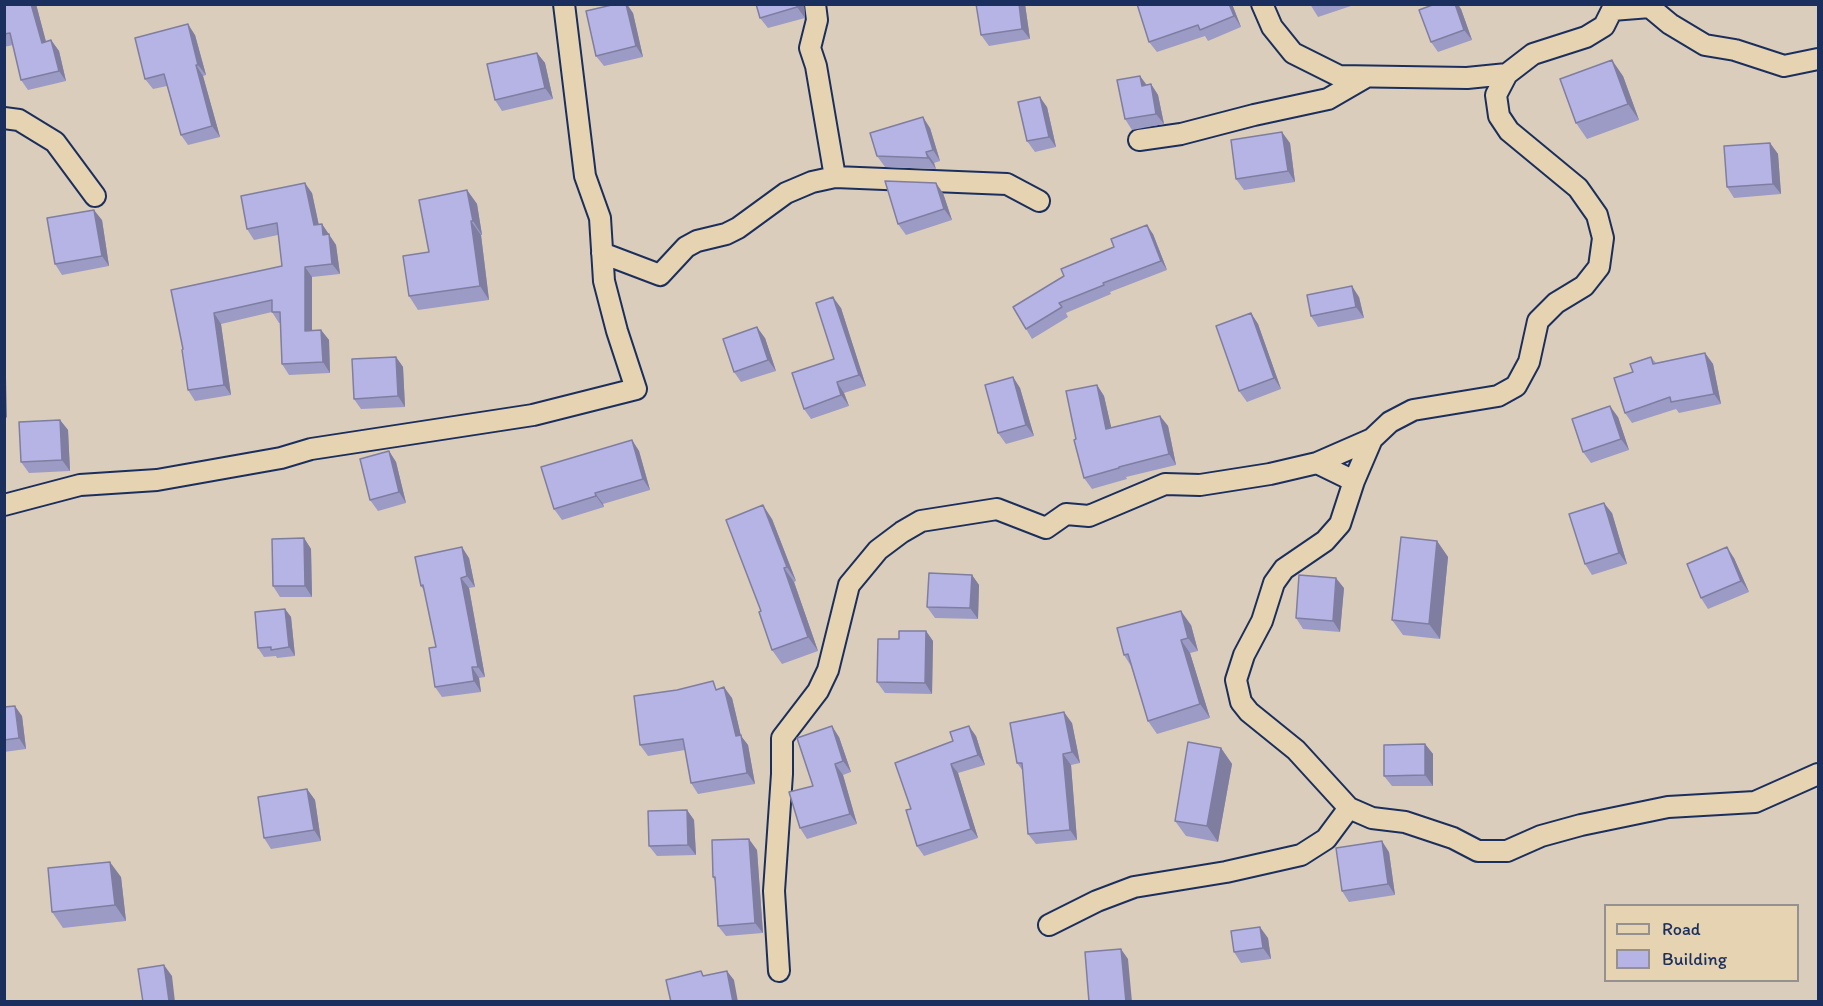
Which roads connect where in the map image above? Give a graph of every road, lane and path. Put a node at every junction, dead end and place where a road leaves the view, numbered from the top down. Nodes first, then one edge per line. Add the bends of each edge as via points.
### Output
1 (564, 4) edge
2 (815, 4) edge
3 (1262, 4) edge
4 (1648, 6) edge
5 (1818, 59) edge
6 (1507, 74) junction
7 (1366, 77) junction
8 (4, 118) edge
9 (1139, 140) dead end
10 (835, 177) junction
11 (95, 196) dead end
12 (1039, 201) dead end
13 (602, 254) junction
14 (1372, 439) junction
15 (1317, 463) junction
16 (1354, 482) junction
17 (4, 505) edge
18 (1818, 774) edge
19 (1349, 808) junction
20 (1049, 925) dead end
21 (779, 971) dead end

1 - 13 street via 585,176 600,218
2 - 10 street via 817,20 810,48
3 - 7 street via 1272,27 1293,53 1339,75
4 - 5 street via 1705,45 1784,66
4 - 6 street via 1612,10 1604,26 1533,54
6 - 7 street via 1467,78
6 - 14 street via 1496,95 1499,116 1509,131 1578,188 1597,215 1603,238 1599,267 1584,286 1556,303 1538,321 1529,362 1516,386 1498,396 1413,410 1390,422
7 - 9 street via 1328,99 1181,134
8 - 11 street via 19,120 55,142
10 - 12 street via 1007,184
10 - 13 street via 786,193 738,228 697,241 660,275
13 - 17 street via 604,281 636,389 532,415 311,449 157,480 80,485
14 - 15 street
14 - 16 street
15 - 16 street
15 - 21 street via 1200,485 1165,484 1089,516 1066,514 1046,528 997,509 921,521 878,550 849,585 828,670 818,692 782,738 774,891
16 - 19 street via 1341,524 1325,542 1284,568 1274,583 1236,680 1241,702 1249,712 1296,750
18 - 19 street via 1755,802 1668,807 1581,825 1507,851 1478,851 1453,838 1405,822 1372,818
19 - 20 street via 1326,839 1301,855 1134,887

